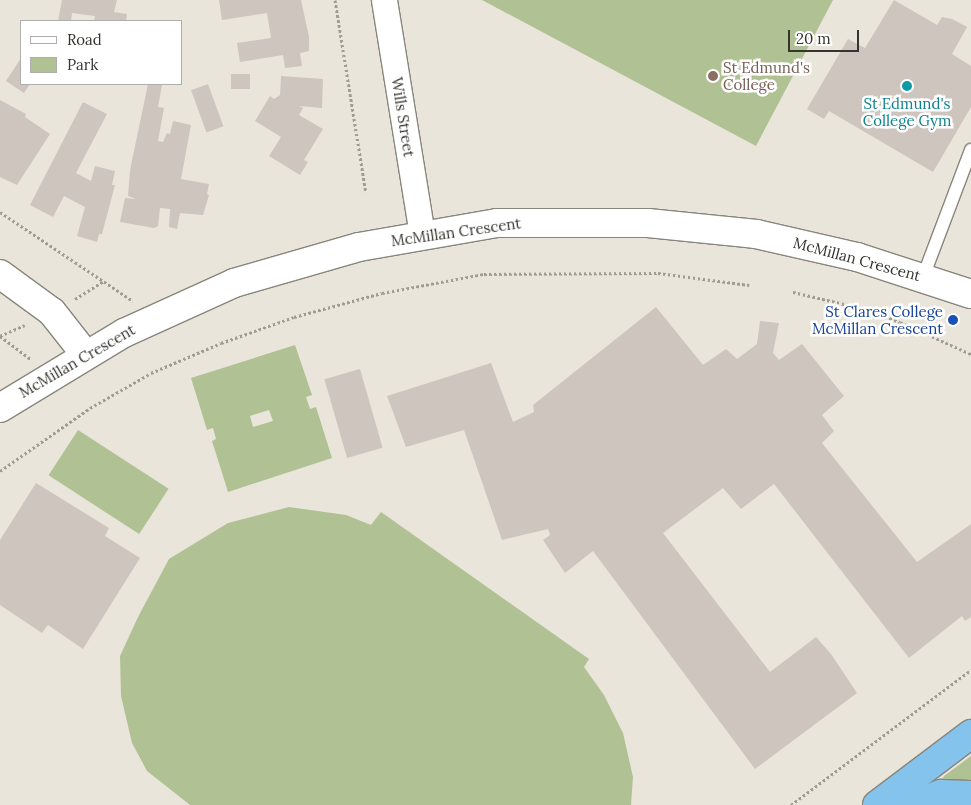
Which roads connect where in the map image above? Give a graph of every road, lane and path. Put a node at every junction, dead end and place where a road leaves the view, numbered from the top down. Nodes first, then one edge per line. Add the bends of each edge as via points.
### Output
1 (335, 0) edge
2 (384, 0) edge
3 (971, 150) edge
4 (366, 193) dead end
5 (0, 212) edge
6 (422, 234) junction
7 (0, 274) edge
8 (923, 277) junction
9 (749, 285) dead end
10 (792, 292) dead end
11 (971, 294) edge
12 (157, 316) junction
13 (0, 336) edge
14 (85, 354) junction
15 (971, 354) edge
16 (52, 373) junction
17 (0, 408) edge
18 (0, 471) edge
19 (971, 670) edge
20 (971, 734) edge
21 (971, 795) edge
22 (790, 805) edge
23 (877, 805) edge
24 (912, 805) edge

1 - 4 path
2 - 6 street, Wills Street
3 - 8 lane
5 - 12 path
6 - 8 street, McMillan Crescent via 527,222 666,224 786,240
6 - 12 street, McMillan Crescent via 288,266
7 - 14 street via 52,312
8 - 11 street, McMillan Crescent
9 - 18 path via 658,273 484,274 382,293 294,317 151,373 90,408
10 - 15 path via 860,308
12 - 14 street, McMillan Crescent
13 - 16 path
14 - 16 street, McMillan Crescent
16 - 17 street, McMillan Crescent
19 - 22 path
20 - 23 highway
21 - 24 highway via 941,794

